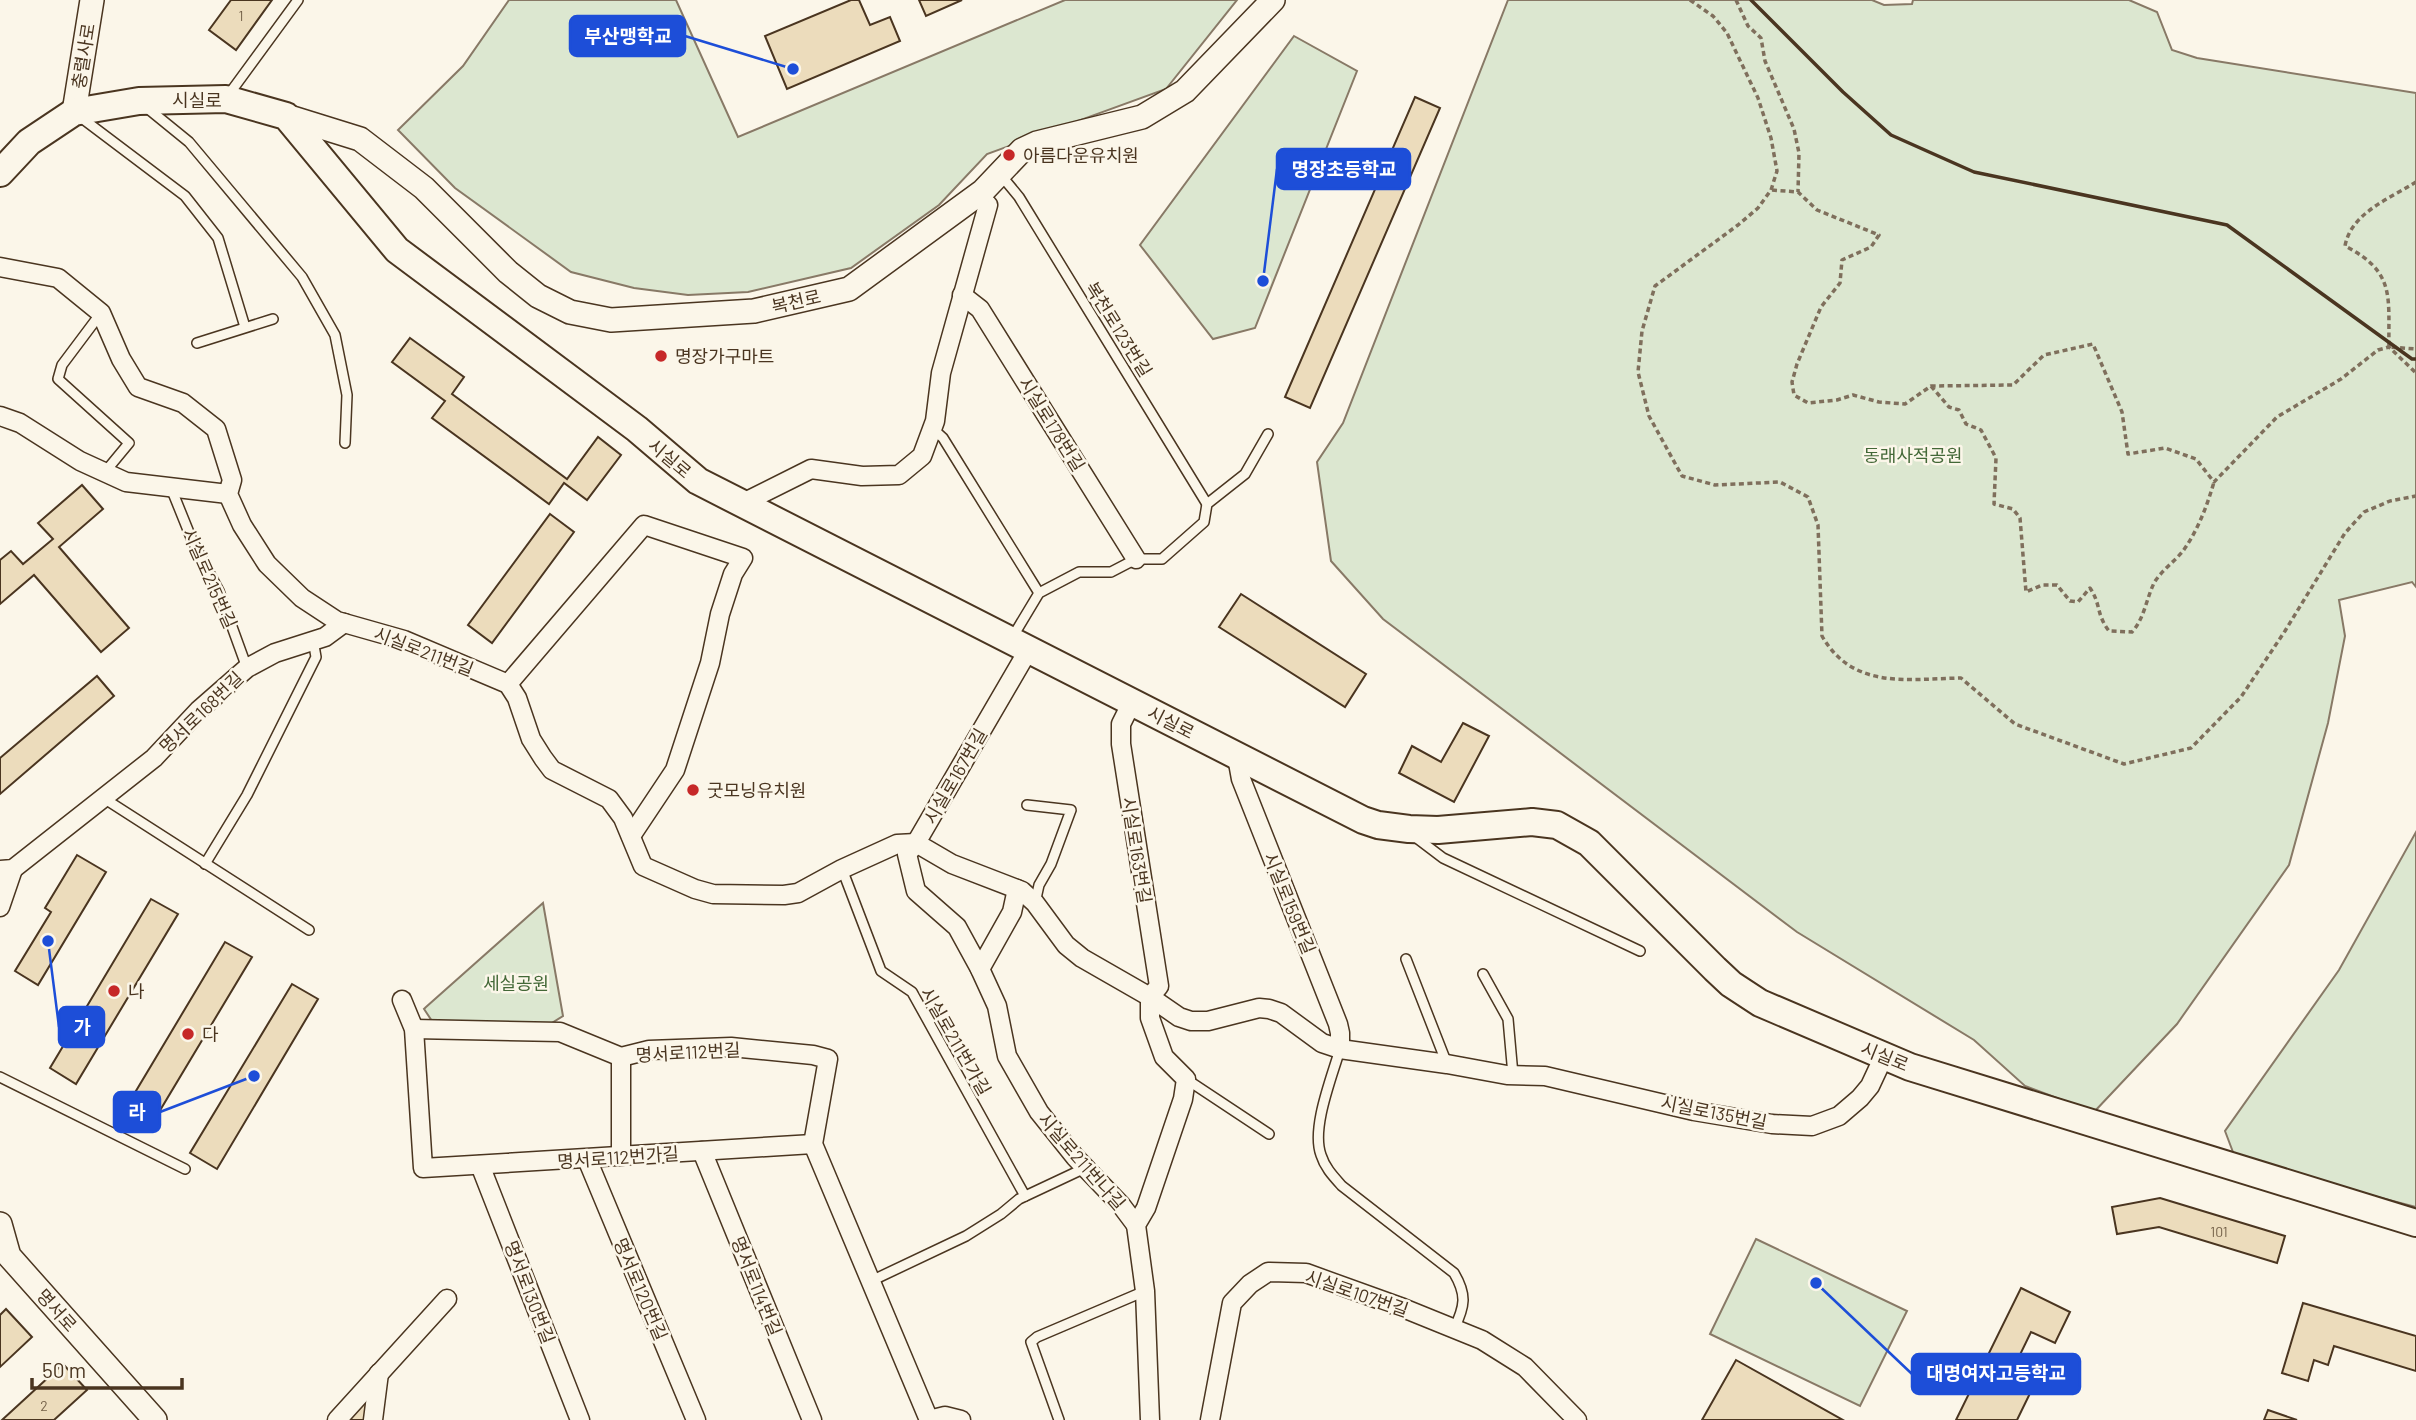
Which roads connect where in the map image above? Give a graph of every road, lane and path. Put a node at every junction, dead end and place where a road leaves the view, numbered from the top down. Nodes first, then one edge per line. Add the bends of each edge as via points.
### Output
1 (92, 0) edge
2 (298, 0) edge
3 (1273, 0) edge
4 (1690, 0) edge
5 (1736, 0) edge
6 (226, 99) junction
7 (139, 101) junction
8 (74, 112) junction
9 (286, 116) junction
10 (0, 173) edge
11 (1000, 174) junction
12 (2416, 182) edge
13 (1771, 190) junction
14 (1798, 192) junction
15 (978, 196) junction
16 (0, 267) edge
17 (962, 295) junction
18 (101, 313) junction
19 (273, 319) dead end
20 (245, 327) junction
21 (197, 342) dead end
22 (2389, 347) junction
23 (2416, 349) edge
24 (2416, 373) edge
25 (1931, 386) junction
26 (0, 416) edge
27 (932, 428) junction
28 (1268, 434) dead end
29 (345, 443) dead end
30 (105, 473) junction
31 (2214, 482) junction
32 (171, 488) junction
33 (228, 494) junction
34 (2416, 496) edge
35 (743, 503) junction
36 (1207, 504) junction
37 (1136, 559) junction
38 (1040, 593) junction
39 (344, 623) junction
40 (313, 640) junction
41 (1020, 645) junction
42 (247, 668) junction
43 (508, 684) junction
44 (1132, 702) junction
45 (1237, 757) junction
46 (104, 799) junction
47 (1027, 805) dead end
48 (1409, 830) junction
49 (631, 836) junction
50 (916, 843) junction
51 (205, 864) junction
52 (7, 869) edge
53 (842, 869) junction
54 (1017, 889) junction
55 (1035, 903) junction
56 (0, 907) edge
57 (309, 930) dead end
58 (1640, 951) dead end
59 (1406, 959) dead end
60 (980, 969) junction
61 (1483, 974) dead end
62 (1150, 997) junction
63 (402, 1000) dead end
64 (414, 1029) junction
65 (1340, 1049) junction
66 (621, 1056) junction
67 (1884, 1056) junction
68 (1447, 1064) junction
69 (1513, 1075) junction
70 (0, 1077) edge
71 (1186, 1079) junction
72 (1269, 1134) dead end
73 (813, 1144) junction
74 (702, 1151) junction
75 (621, 1156) junction
76 (587, 1158) junction
77 (480, 1165) junction
78 (1086, 1168) junction
79 (185, 1169) dead end
80 (1025, 1196) junction
81 (2416, 1223) edge
82 (0, 1224) edge
83 (1136, 1225) junction
84 (5, 1260) edge
85 (872, 1281) junction
86 (1145, 1291) junction
87 (447, 1299) dead end
88 (1454, 1329) junction
89 (379, 1373) junction
90 (155, 1420) edge
91 (337, 1420) edge
92 (373, 1420) edge
93 (580, 1420) edge
94 (696, 1420) edge
95 (812, 1420) edge
96 (929, 1420) edge
97 (961, 1420) edge
98 (1059, 1420) edge
99 (1150, 1420) edge
100 (1210, 1420) edge
101 (1577, 1420) edge

1 - 8 street, 충렬사로
2 - 6 lane
3 - 11 street, 복천로 via 1185,91 1142,117 1037,143 1022,150
4 - 13 path via 1727,33 1758,98 1777,172
5 - 14 path via 1748,26 1761,38 1765,61 1794,129
6 - 7 main road, 시실로
6 - 9 main road, 시실로
7 - 8 main road, 시실로
7 - 29 lane via 189,142 302,277 335,335 347,396
8 - 10 main road, 시실로 via 29,142
8 - 20 lane via 185,196 218,239
9 - 15 street, 복천로 via 360,139 424,188 538,296 570,312 611,320 754,311 849,289
9 - 35 main road, 시실로 via 397,250 637,429 698,481
11 - 15 street, 복천로
11 - 36 lane, 복천로123번길 via 1019,197
12 - 22 path via 2362,215 2347,234 2345,246 2379,272 2387,286
13 - 14 path
13 - 34 path via 1738,225 1655,286 1642,331 1638,372 1649,416 1682,476 1715,485 1780,482 1808,497 1818,525 1822,636 1830,650 1853,670 1889,679 1961,678 2015,724 2124,764 2191,748 2241,697 2345,533 2364,512
14 - 25 path via 1817,210 1879,235 1871,247 1842,260 1840,283 1821,307 1797,364 1794,395 1808,403 1853,395 1905,404
15 - 17 street via 988,205
16 - 18 street, 시실로211번길 via 58,278
17 - 27 street
17 - 37 street, 시실로178번길 via 980,309
18 - 30 lane via 62,365 58,379 129,443
18 - 33 street, 시실로211번길 via 138,387 183,403 216,429 232,480
19 - 20 lane
20 - 21 lane
22 - 23 path
22 - 24 path
22 - 31 path via 2277,417
25 - 31 path via 2013,385 2044,355 2093,344 2122,412 2128,454 2165,448 2196,459
25 - 31 path via 1949,407 1959,410 1966,424 1981,430 1996,458 1994,504 2013,509 2020,517 2026,592 2042,584 2057,585 2070,601 2078,602 2090,587 2099,618 2109,631 2132,632 2140,624 2155,580 2183,551 2207,507
26 - 30 street
27 - 35 street via 922,456 900,475 862,476 811,469
27 - 38 lane via 943,438
28 - 36 lane via 1245,474
30 - 32 street via 126,482
32 - 33 street
32 - 42 lane, 시실로215번길 via 219,591
33 - 39 street, 시실로211번길 via 267,564 302,598
35 - 41 main road, 시실로
36 - 37 lane via 1204,522 1162,559
37 - 38 lane via 1111,572 1079,572
38 - 41 lane
39 - 40 street, 명서로168번길
39 - 43 street, 시실로211번길 via 404,639
40 - 42 street, 명서로168번길
40 - 51 lane via 316,657 247,795
41 - 44 main road, 시실로
41 - 50 street, 시실로167번길
42 - 46 street, 명서로168번길 via 154,758
43 - 49 street via 531,739 552,770 609,799
43 - 49 street via 644,525 743,558 720,614 710,663 675,770
44 - 45 main road, 시실로
44 - 62 street, 시실로163번길 via 1121,724 1121,744 1159,986
45 - 48 main road, 시실로 via 1363,820
45 - 65 street, 시실로159번길 via 1241,779 1338,1024
46 - 51 lane
46 - 52 street, 명서로168번길
47 - 55 lane via 1071,810
48 - 58 lane via 1443,858
48 - 67 main road, 시실로 via 1532,822 1557,825 1589,843 1731,984 1760,1003
49 - 53 street via 643,866 713,894 798,893
50 - 53 street via 897,844
50 - 54 street, 시실로167번길 via 952,864
50 - 60 street, 시실로211번나길 via 907,854 916,891 957,927
51 - 57 lane
52 - 56 street
53 - 80 lane, 시실로211번가길 via 881,971 912,992
54 - 55 street, 시실로167번길
54 - 60 street via 1012,912
55 - 62 street, 시실로167번길 via 1066,945
59 - 68 lane
60 - 78 street, 시실로211번나길 via 997,1006 1007,1056 1039,1112
61 - 69 lane via 1508,1019
62 - 65 street, 시실로135번길 via 1191,1021 1269,1009
62 - 71 street via 1150,1018 1164,1057
63 - 64 street
64 - 66 street, 명서로112번길 via 560,1032
64 - 77 street, 명서로112번가길 via 423,1168
65 - 68 street, 시실로135번길
65 - 88 lane via 1318,1129 1321,1157 1342,1186 1454,1273 1464,1304
66 - 73 street, 명서로112번길 via 649,1050 731,1047 828,1059
66 - 75 street
67 - 69 street, 시실로135번길 via 1860,1098 1839,1116 1812,1126 1739,1119 1578,1082
67 - 81 main road, 시실로
68 - 69 street, 시실로135번길
70 - 79 lane
71 - 72 lane
71 - 83 street via 1146,1208
73 - 74 street, 명서로112번가길
73 - 85 street
74 - 75 street, 명서로112번가길
74 - 95 street, 명서로114번길
75 - 76 street, 명서로112번가길
76 - 77 street, 명서로112번가길
76 - 94 street, 명서로120번길
77 - 93 street, 명서로130번길
78 - 80 lane
78 - 83 street, 시실로211번나길
80 - 85 lane via 966,1236
82 - 84 street, 명서로
83 - 86 street
84 - 90 street, 명서로
85 - 96 street
86 - 98 lane via 1031,1342
86 - 99 street
87 - 89 street
88 - 100 street, 시실로107번길 via 1306,1273 1268,1272 1232,1303
88 - 101 street, 시실로107번길 via 1482,1340 1525,1367
89 - 91 street
89 - 92 street
96 - 97 street via 945,1416

